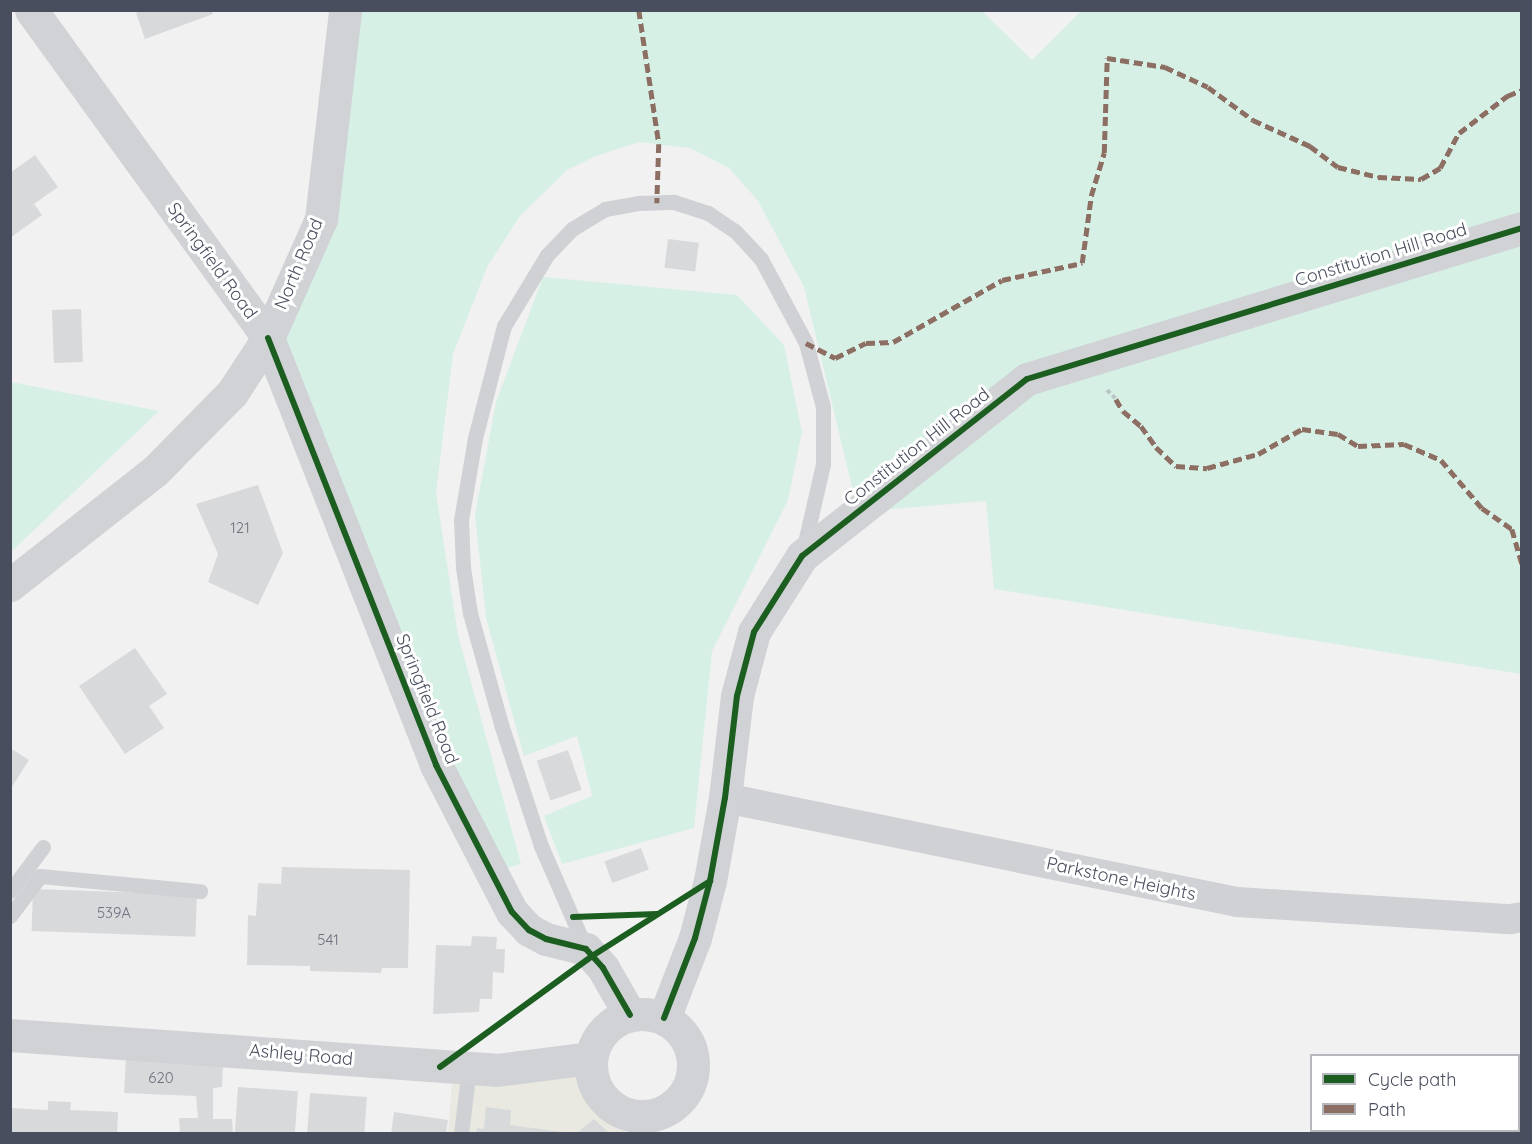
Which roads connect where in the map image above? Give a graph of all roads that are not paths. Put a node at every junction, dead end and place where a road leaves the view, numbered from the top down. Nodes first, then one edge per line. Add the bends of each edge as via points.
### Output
1 (31, 10) edge
2 (345, 10) edge
3 (1521, 228) edge
4 (267, 338) junction
5 (802, 556) junction
6 (10, 585) edge
7 (725, 798) junction
8 (44, 847) dead end
9 (10, 891) edge
10 (200, 891) dead end
11 (10, 916) edge
12 (1521, 917) edge
13 (586, 949) junction
14 (630, 1015) junction
15 (664, 1018) junction
16 (10, 1035) edge
17 (591, 1058) junction
18 (469, 1068) junction
19 (660, 1123) edge
20 (461, 1134) edge

1 - 4 street, Springfield Road
2 - 4 street, North Road via 321,219
3 - 5 street, Constitution Hill Road via 1027,379
4 - 6 street, North Road via 232,393 155,471
4 - 13 street, Springfield Road via 436,765 512,912 529,930 546,939
5 - 7 street, Constitution Hill Road via 754,632 738,696
5 - 13 lane via 823,464 823,408 806,343 761,260 735,231 708,213 674,202 604,208 572,229 546,255 504,326 475,438 461,520 470,613 501,723 541,846
7 - 12 street, Parkstone Heights via 1237,902
7 - 15 street, Constitution Hill Road via 701,915
8 - 9 lane
10 - 11 lane via 40,876
13 - 14 street via 603,968
14 - 15 street
14 - 17 street via 603,1032
15 - 19 street via 688,1042 693,1067 686,1092
16 - 18 street, Ashley Road
17 - 18 street, Ashley Road via 496,1070
17 - 19 street via 596,1087 610,1104
18 - 20 lane

